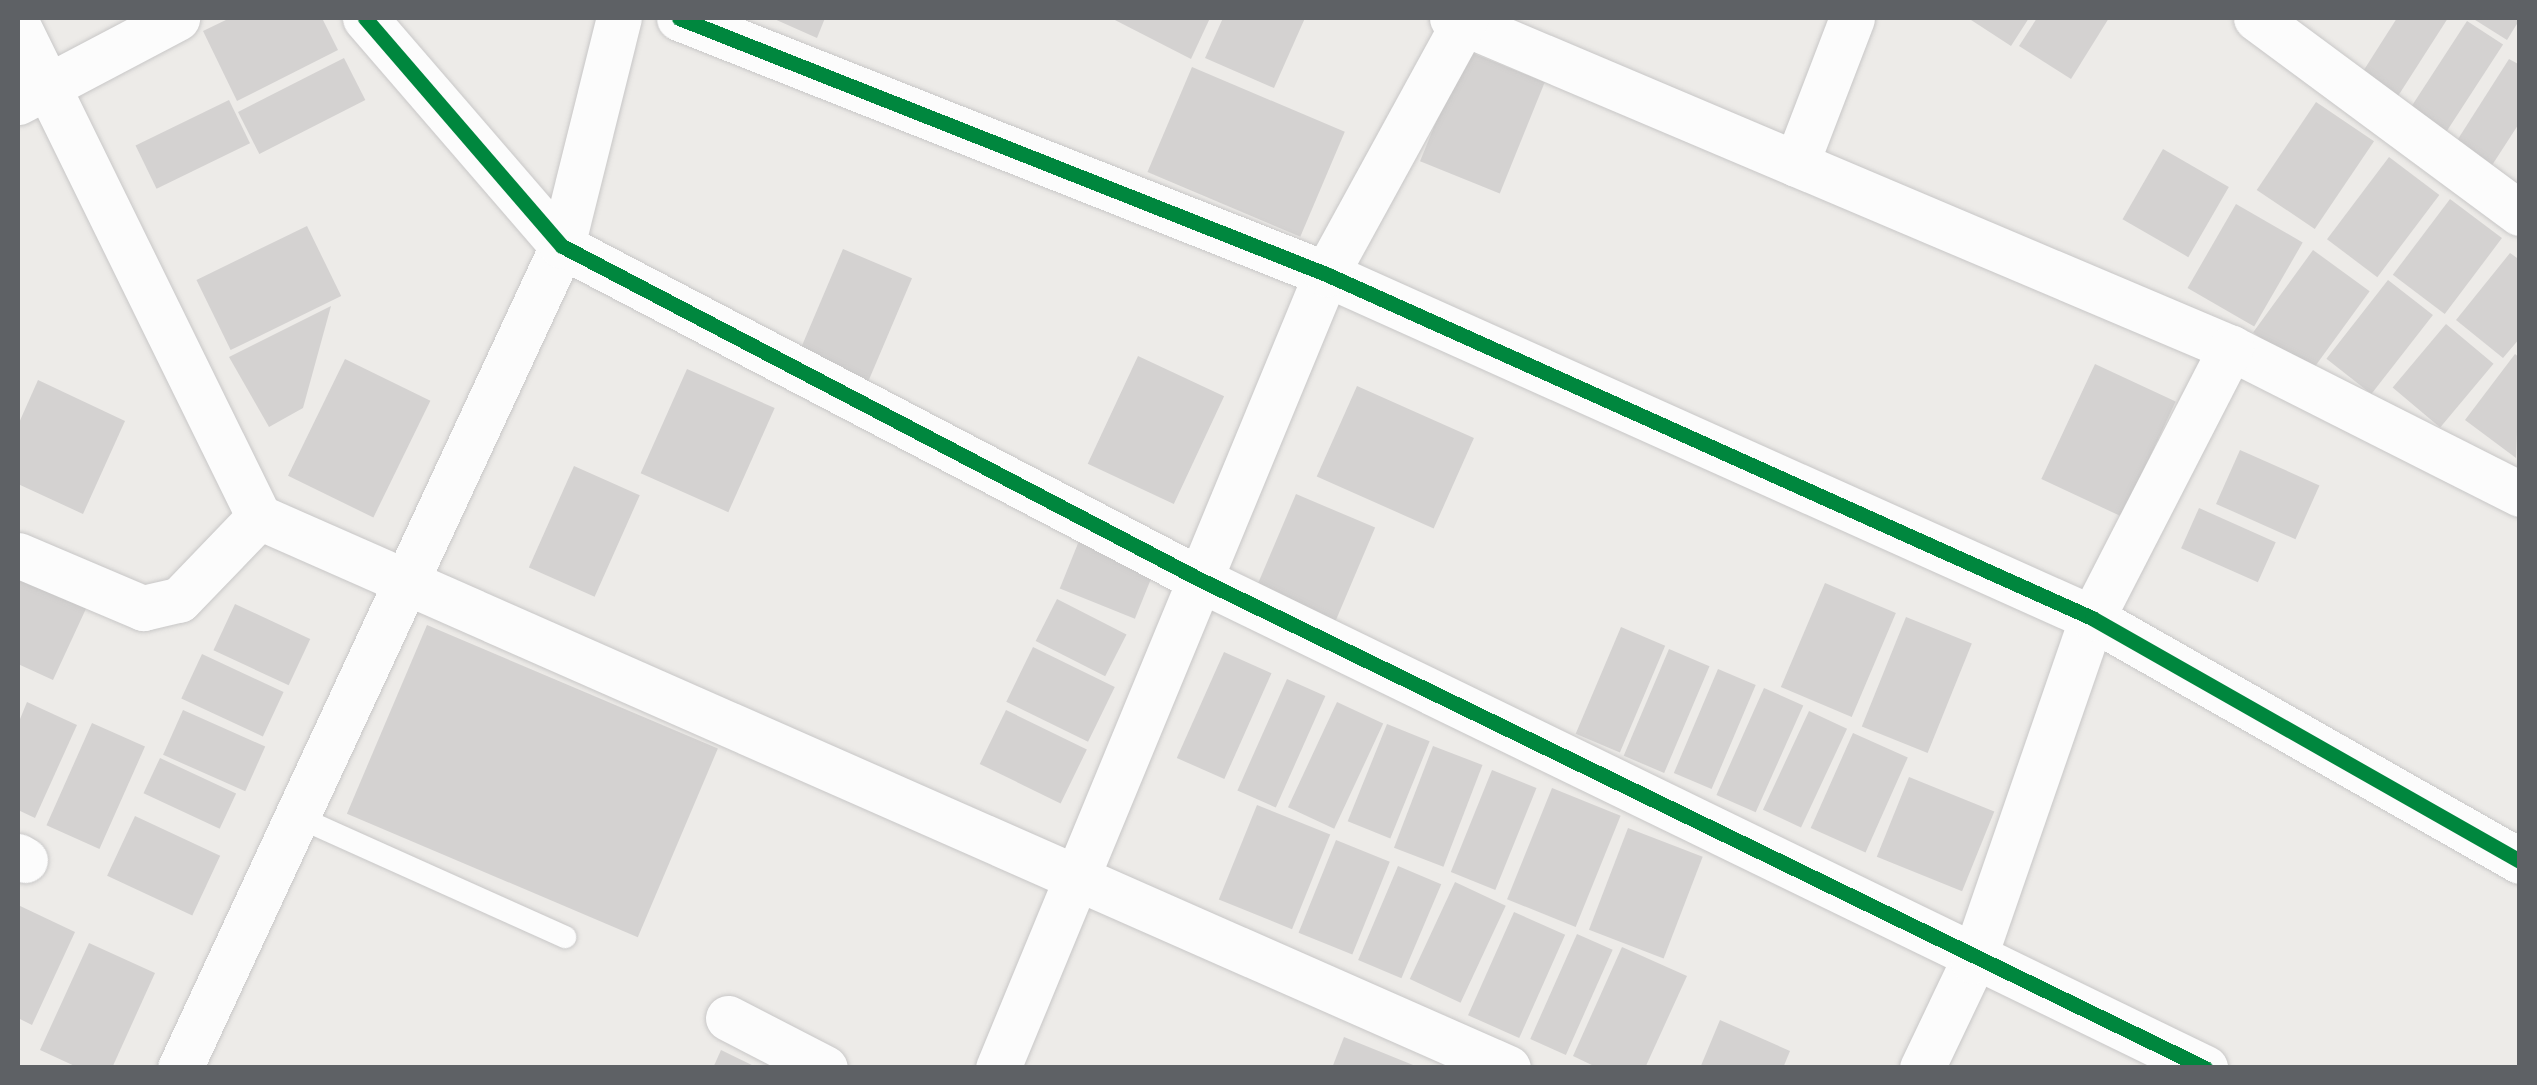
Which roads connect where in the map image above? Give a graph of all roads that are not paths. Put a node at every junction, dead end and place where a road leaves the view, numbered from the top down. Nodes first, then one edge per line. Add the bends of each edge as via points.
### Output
1 (177, 18) edge
2 (365, 18) edge
3 (619, 18) edge
4 (679, 18) edge
5 (1852, 18) edge
6 (2256, 18) edge
7 (1461, 19) edge
8 (18, 26) edge
9 (2312, 33) edge
10 (32, 93) edge
11 (1796, 164) junction
12 (2520, 213) edge
13 (562, 246) junction
14 (1326, 274) junction
15 (2231, 348) junction
16 (2520, 494) edge
17 (260, 517) junction
18 (18, 555) edge
19 (1197, 578) junction
20 (411, 579) junction
21 (2092, 618) junction
22 (298, 817) junction
23 (2520, 861) edge
24 (1079, 880) junction
25 (565, 937) dead end
26 (1973, 962) junction
27 (728, 1018) dead end
28 (180, 1068) edge
29 (825, 1068) edge
30 (998, 1068) edge
31 (1508, 1068) edge
32 (1922, 1068) edge
33 (2205, 1068) edge

1 - 10 street
2 - 13 street
3 - 13 street
4 - 14 street
5 - 11 street
6 - 9 street
7 - 11 street
7 - 14 street
8 - 10 street
9 - 12 street
10 - 17 street
11 - 15 street
13 - 19 street
13 - 20 street
14 - 19 street
14 - 21 street
15 - 16 street
15 - 21 street
17 - 18 street via 179,600 144,608
17 - 20 street
19 - 24 street
19 - 26 street
20 - 22 street
20 - 24 street
21 - 23 street
21 - 26 street
22 - 25 lane
22 - 28 street
24 - 30 street
24 - 31 street
26 - 32 street
26 - 33 street
27 - 29 street

